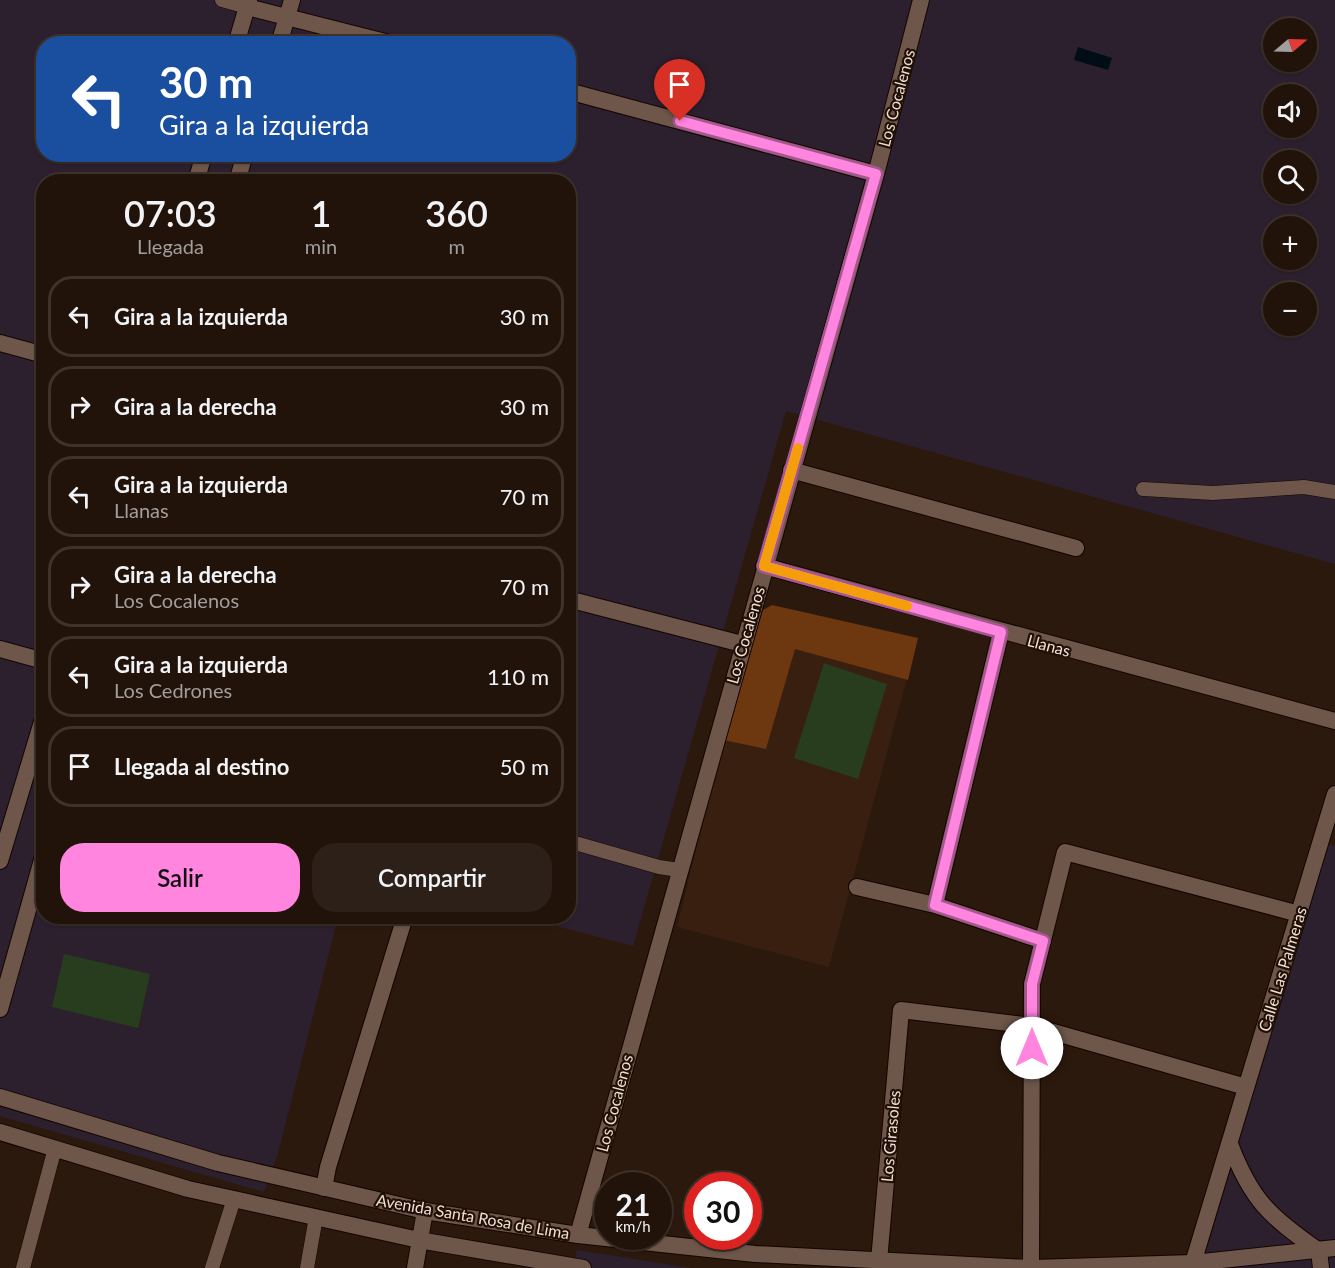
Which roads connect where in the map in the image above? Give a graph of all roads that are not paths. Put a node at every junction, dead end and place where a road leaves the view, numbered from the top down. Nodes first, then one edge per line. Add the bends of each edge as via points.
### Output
1 (222, 0) edge
2 (921, 0) edge
3 (248, 3) edge
4 (290, 8) edge
5 (238, 36) edge
6 (281, 36) edge
7 (370, 36) edge
8 (576, 93) edge
9 (876, 174) junction
10 (0, 343) edge
11 (36, 353) edge
12 (791, 470) junction
13 (1143, 489) dead end
14 (1335, 492) edge
15 (1076, 548) dead end
16 (764, 566) junction
17 (576, 601) edge
18 (1001, 632) junction
19 (742, 644) junction
20 (0, 649) edge
21 (36, 659) edge
22 (1335, 721) edge
23 (36, 742) edge
24 (1335, 794) edge
25 (576, 843) edge
26 (0, 861) edge
27 (679, 870) junction
28 (36, 881) edge
29 (857, 887) dead end
30 (935, 905) junction
31 (1299, 914) junction
32 (403, 924) edge
33 (1043, 941) junction
34 (0, 1009) edge
35 (1032, 1026) junction
36 (1246, 1087) junction
37 (0, 1097) edge
38 (0, 1132) edge
39 (1230, 1144) junction
40 (55, 1148) junction
41 (324, 1188) junction
42 (234, 1199) junction
43 (425, 1211) junction
44 (316, 1217) junction
45 (578, 1235) junction
46 (419, 1240) junction
47 (1327, 1250) edge
48 (879, 1261) junction
49 (1193, 1263) junction
50 (23, 1268) edge
51 (212, 1268) edge
52 (307, 1268) edge
53 (415, 1268) edge
54 (583, 1268) edge
55 (1031, 1268) edge
56 (1321, 1268) edge

1 - 3 lane
2 - 9 street, Los Cocalenos
3 - 4 street
3 - 5 street
4 - 6 street
4 - 7 street
8 - 9 street
9 - 12 street, Los Cocalenos
10 - 11 street
12 - 15 street
12 - 16 street, Los Cocalenos
13 - 14 lane via 1214,493 1304,487
16 - 18 street, Llanas
16 - 19 street, Los Cocalenos
17 - 19 street
18 - 22 street, Llanas
18 - 30 street
19 - 27 street, Los Cocalenos
20 - 21 street
23 - 26 street
24 - 31 street, Calle Las Palmeras
25 - 27 lane
27 - 45 street, Los Cocalenos
28 - 34 street
29 - 30 street
30 - 33 street
31 - 33 street via 1065,852
31 - 36 street, Calle Las Palmeras
32 - 41 street
33 - 35 street via 1032,984
35 - 36 street
35 - 48 street, Los Girasoles via 901,1010
35 - 55 street
36 - 39 street, Calle Las Palmeras
37 - 41 street, Avenida Santa Rosa de Lima via 218,1163
38 - 40 street, Avenida Santa Rosa de Lima
39 - 47 street via 1242,1174 1274,1219
39 - 49 street, Calle Las Palmeras
40 - 42 street, Avenida Santa Rosa de Lima
40 - 50 lane
41 - 43 street, Avenida Santa Rosa de Lima
42 - 44 street, Avenida Santa Rosa de Lima
42 - 51 lane
43 - 45 street, Avenida Santa Rosa de Lima
43 - 46 street
44 - 46 street, Avenida Santa Rosa de Lima
44 - 52 lane
45 - 48 street, Avenida Santa Rosa de Lima via 755,1254
46 - 53 street
46 - 54 street, Avenida Santa Rosa de Lima
47 - 49 street, Avenida Santa Rosa de Lima
47 - 56 street
48 - 55 street, Avenida Santa Rosa de Lima
49 - 55 street, Avenida Santa Rosa de Lima

